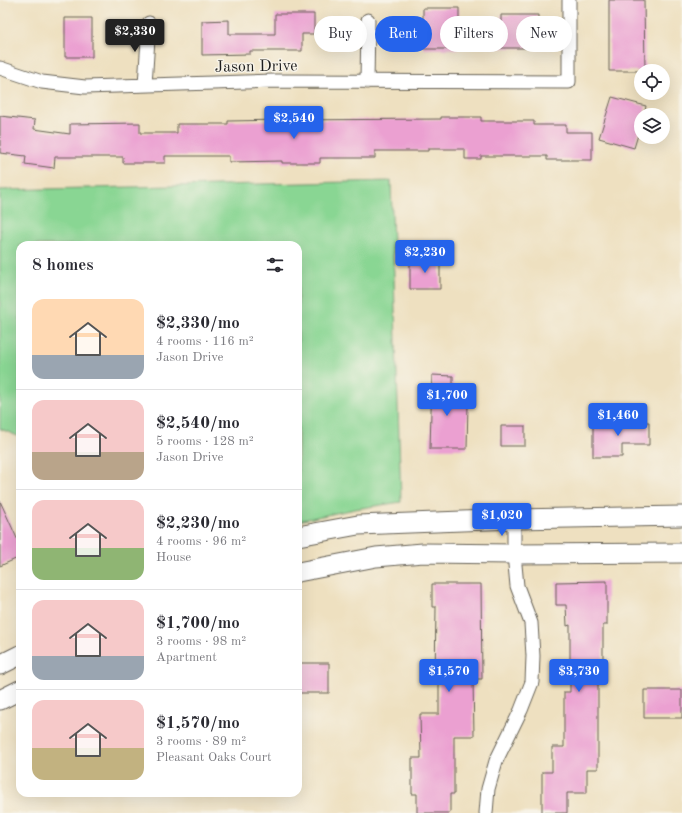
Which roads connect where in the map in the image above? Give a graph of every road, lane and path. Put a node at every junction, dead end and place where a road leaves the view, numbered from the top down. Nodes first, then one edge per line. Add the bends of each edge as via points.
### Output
1 (569, 0) edge
2 (368, 20) dead end
3 (149, 23) dead end
4 (0, 68) edge
5 (368, 82) junction
6 (145, 85) junction
7 (682, 516) edge
8 (514, 519) junction
9 (302, 535) edge
10 (682, 553) edge
11 (514, 554) junction
12 (302, 571) edge
13 (16, 657) edge
14 (0, 665) edge
15 (16, 692) edge
16 (0, 700) edge
17 (486, 813) edge

1 - 5 street, Jason Drive via 569,82
2 - 5 street
3 - 6 street
4 - 6 street, Jason Drive via 42,82 86,87
5 - 6 street, Jason Drive via 275,81
7 - 8 main road
8 - 9 main road via 358,525
8 - 11 street
10 - 11 main road
11 - 12 main road via 415,553 376,556
11 - 17 street via 517,586 531,623 532,682 496,761 488,789
13 - 14 main road
15 - 16 main road

